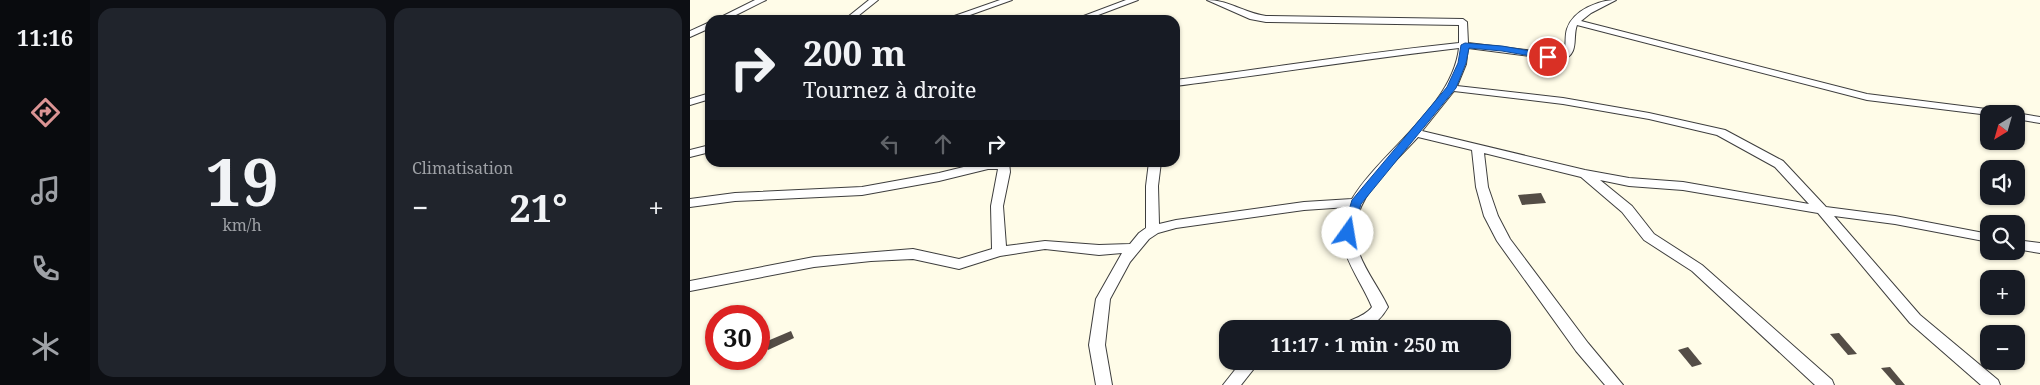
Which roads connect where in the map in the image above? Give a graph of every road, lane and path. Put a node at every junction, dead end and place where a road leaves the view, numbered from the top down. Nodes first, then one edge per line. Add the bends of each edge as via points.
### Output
1 (762, 0) edge
2 (874, 0) edge
3 (1008, 0) edge
4 (1134, 0) edge
5 (1211, 0) edge
6 (1612, 0) edge
7 (730, 15) edge
8 (854, 15) edge
9 (962, 15) edge
10 (1091, 15) edge
11 (1576, 22) junction
12 (705, 26) edge
13 (690, 34) edge
14 (1465, 45) junction
15 (1180, 82) edge
16 (1451, 88) junction
17 (705, 98) edge
18 (690, 102) edge
19 (1980, 111) edge
20 (2025, 118) edge
21 (2040, 120) edge
22 (1415, 133) junction
23 (1478, 148) junction
24 (705, 150) edge
25 (690, 154) edge
26 (984, 167) edge
27 (1003, 167) edge
28 (1154, 167) edge
29 (1585, 174) junction
30 (690, 203) edge
31 (1356, 203) junction
32 (1822, 210) junction
33 (1153, 230) junction
34 (1980, 236) edge
35 (2025, 246) edge
36 (1134, 248) junction
37 (2040, 248) edge
38 (999, 252) junction
39 (690, 286) edge
40 (1370, 320) edge
41 (1244, 370) edge
42 (1104, 385) edge
43 (1231, 385) edge
44 (1615, 385) edge
45 (1826, 385) edge
46 (1992, 385) edge

1 - 7 street
2 - 8 street
3 - 9 street
4 - 10 street
5 - 14 street via 1266,19 1463,22
6 - 11 street via 1594,5
11 - 14 street via 1571,28 1569,54 1562,57
11 - 19 street via 1867,97
12 - 13 street
14 - 15 street
14 - 16 street via 1462,63
16 - 22 street
16 - 32 street via 1563,101 1721,132 1778,164
17 - 18 street
20 - 21 street
22 - 23 street
22 - 31 street
23 - 29 street
23 - 44 street via 1482,187 1491,216 1504,241 1582,348
24 - 25 street
26 - 30 street via 862,191 736,197
27 - 38 street via 997,206
28 - 33 street
29 - 32 street via 1629,182 1676,185
29 - 45 street via 1627,209 1649,237 1697,268
31 - 33 street via 1304,206
31 - 40 street via 1348,233 1353,254 1380,307
32 - 34 street
32 - 46 street via 1915,319
33 - 36 street
35 - 37 street
36 - 38 street via 1099,250 1045,245
36 - 42 street via 1103,299 1097,346
38 - 39 street via 958,264 913,254 814,262
41 - 43 street

